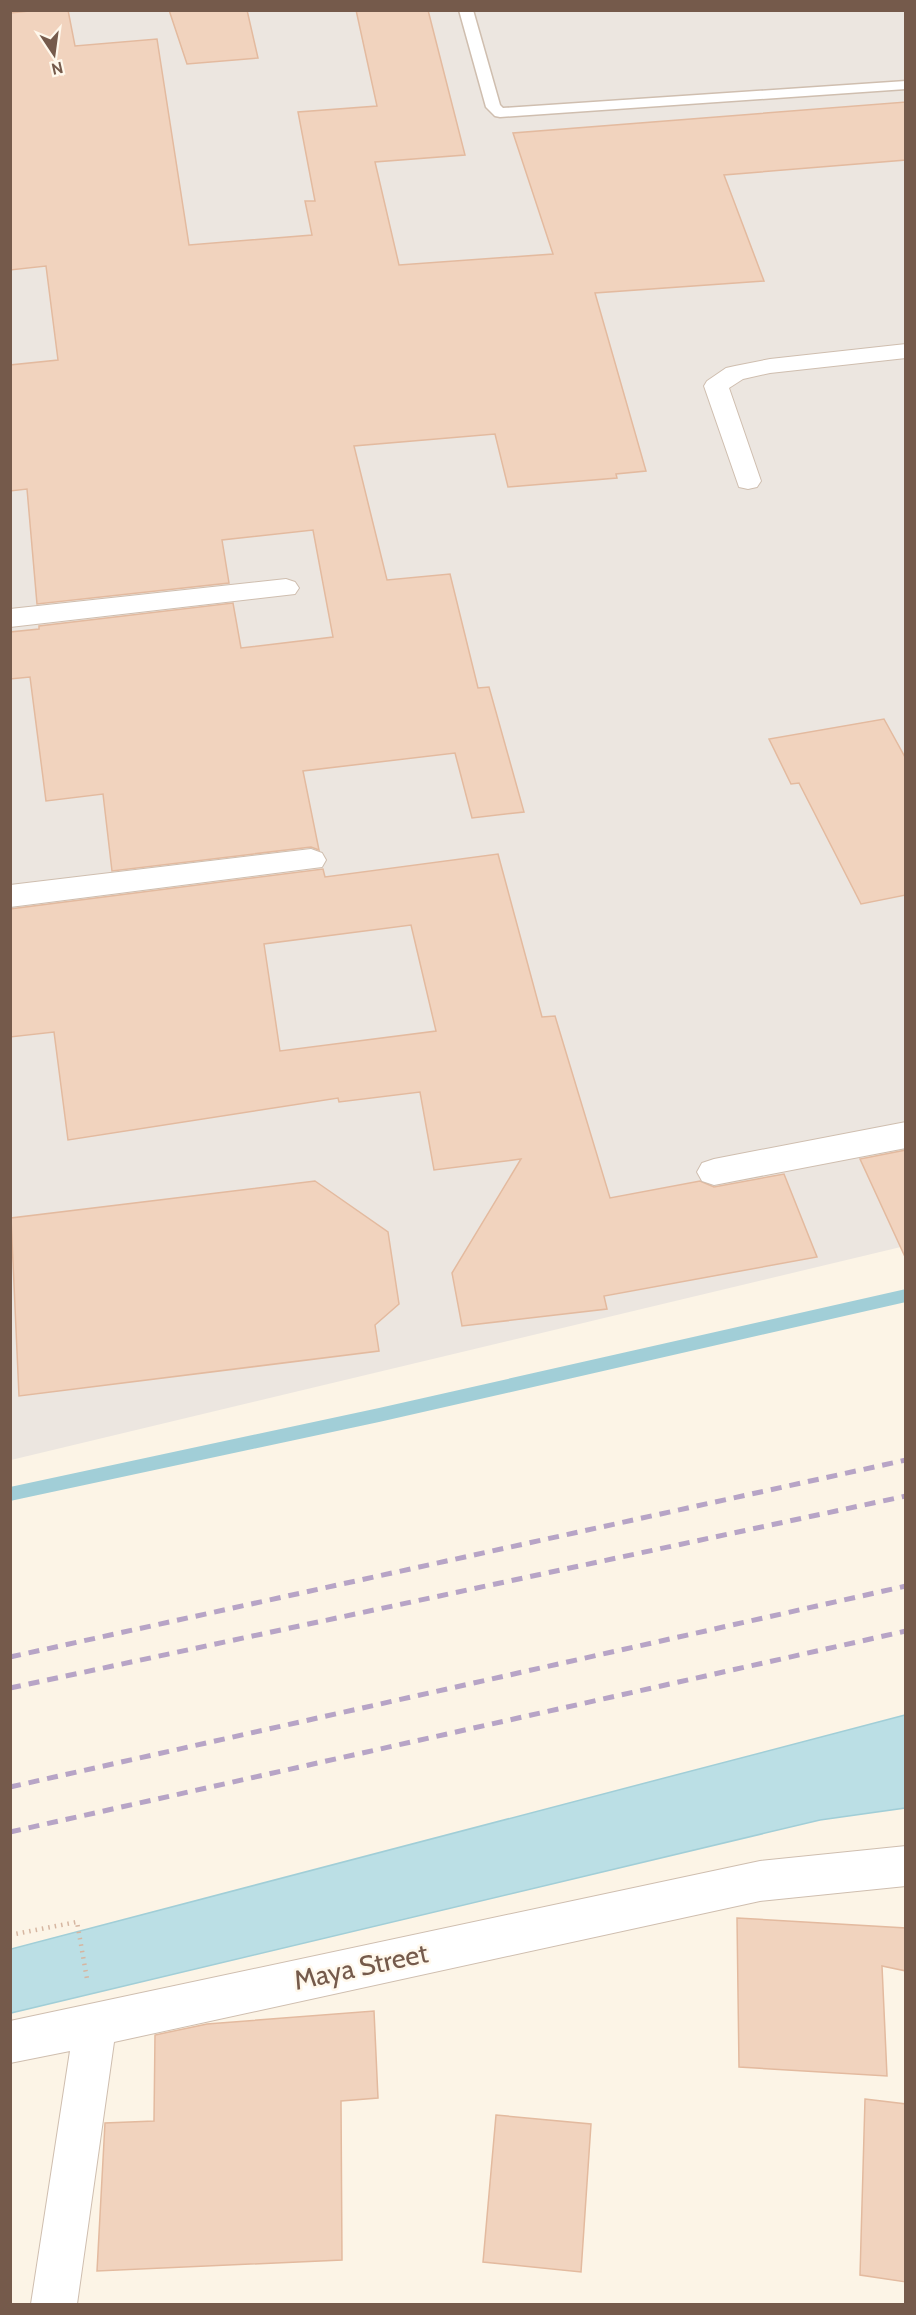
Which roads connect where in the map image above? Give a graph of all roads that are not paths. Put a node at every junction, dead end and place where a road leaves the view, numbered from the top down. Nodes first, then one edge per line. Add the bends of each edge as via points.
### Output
1 (466, 10) edge
2 (906, 85) edge
3 (906, 351) edge
4 (748, 482) dead end
5 (286, 588) dead end
6 (10, 618) edge
7 (311, 860) dead end
8 (10, 896) edge
9 (906, 1135) edge
10 (714, 1172) dead end
11 (906, 1866) edge
12 (95, 2025) junction
13 (10, 2042) edge
14 (54, 2304) edge

1 - 2 lane via 493,107 500,113
3 - 4 street via 770,366 735,373 716,386
5 - 6 street
7 - 8 street
9 - 10 street
11 - 12 street, Maya Street via 760,1881
12 - 13 street, Maya Street
12 - 14 street

